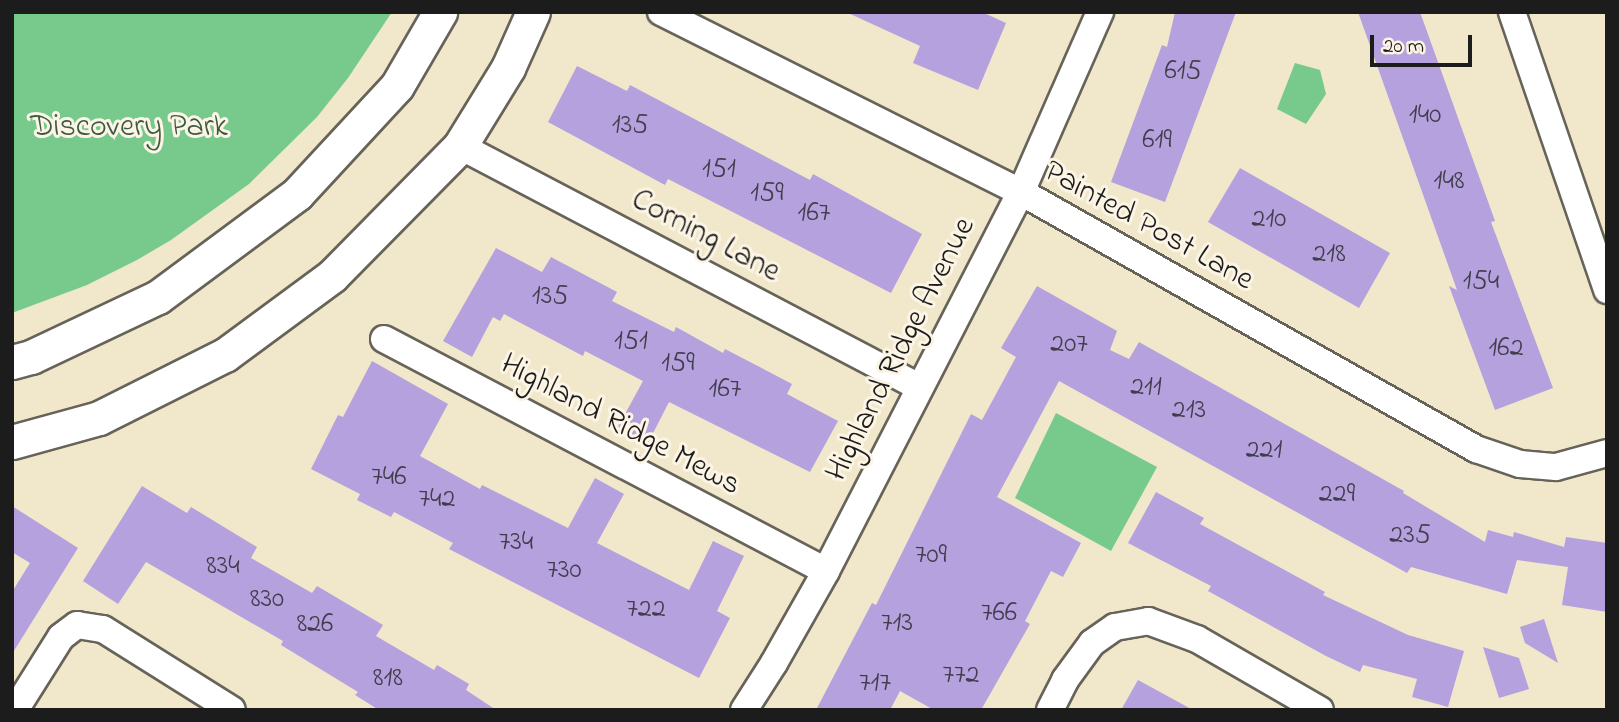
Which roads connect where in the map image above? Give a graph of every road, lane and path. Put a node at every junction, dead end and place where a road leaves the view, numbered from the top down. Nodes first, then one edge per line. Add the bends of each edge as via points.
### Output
1 (440, 12) edge
2 (533, 12) edge
3 (661, 12) edge
4 (1100, 12) edge
5 (1512, 12) edge
6 (460, 146) junction
7 (1021, 192) junction
8 (1607, 290) edge
9 (384, 339) dead end
10 (12, 362) edge
11 (919, 387) junction
12 (12, 442) edge
13 (1607, 453) edge
14 (826, 571) junction
15 (15, 710) edge
16 (232, 710) edge
17 (744, 710) edge
18 (1050, 710) edge
19 (1320, 710) edge

1 - 10 street via 397,86 297,194 158,297
2 - 6 street via 508,68
3 - 7 street, Painted Post Lane
4 - 7 street, Highland Ridge Avenue
5 - 8 street
6 - 11 street, Corning Lane
6 - 12 street via 332,276 225,355 99,418
7 - 11 street, Highland Ridge Avenue
7 - 13 street, Painted Post Lane via 1476,449 1520,464 1556,467
9 - 14 street, Highland Ridge Mews
11 - 14 street, Highland Ridge Avenue
14 - 17 street, Highland Ridge Avenue
15 - 16 street via 61,637 77,625 103,629
18 - 19 street via 1092,643 1115,627 1148,621 1197,639

